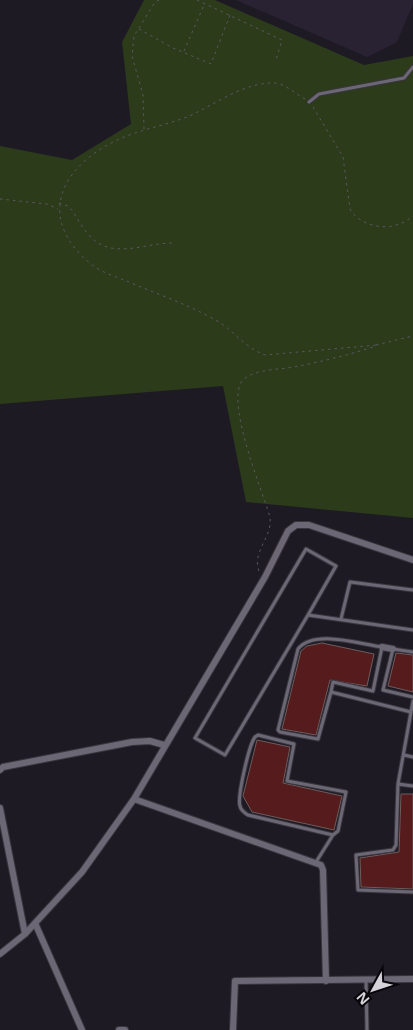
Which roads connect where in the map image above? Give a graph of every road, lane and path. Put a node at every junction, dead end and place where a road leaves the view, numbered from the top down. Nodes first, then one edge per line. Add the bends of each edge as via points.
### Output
1 (159, 0) edge
2 (197, 0) edge
3 (205, 4) junction
4 (230, 15) junction
5 (138, 28) junction
6 (183, 52) junction
7 (276, 60) dead end
8 (413, 67) edge
9 (309, 102) junction
10 (144, 130) junction
11 (0, 199) edge
12 (59, 203) junction
13 (59, 209) junction
14 (413, 216) edge
15 (172, 242) dead end
16 (413, 336) edge
17 (377, 345) junction
18 (413, 560) edge
19 (265, 577) junction
20 (413, 590) edge
21 (308, 615) junction
22 (341, 619) junction
23 (413, 630) edge
24 (382, 648) junction
25 (393, 649) junction
26 (413, 652) edge
27 (331, 692) junction
28 (413, 697) edge
29 (413, 701) edge
30 (411, 712) junction
31 (164, 745) junction
32 (404, 755) junction
33 (413, 757) edge
34 (0, 770) edge
35 (398, 784) junction
36 (413, 786) edge
37 (134, 799) junction
38 (0, 808) edge
39 (333, 835) junction
40 (316, 862) junction
41 (413, 892) edge
42 (36, 923) junction
43 (25, 934) junction
44 (0, 954) edge
45 (413, 979) edge
46 (366, 980) junction
47 (326, 981) junction
48 (82, 1030) edge
49 (119, 1030) edge
50 (125, 1030) edge
51 (233, 1030) edge
52 (367, 1030) edge

1 - 5 path
2 - 3 path
3 - 4 path
3 - 6 path
4 - 6 path via 211,64
4 - 7 path via 282,40
5 - 6 path
5 - 10 path via 132,56 143,95
8 - 9 lane via 404,78 319,94
9 - 10 path via 276,83 255,86 231,94 185,118
9 - 14 path via 343,157 350,209 354,216 361,221 383,225 398,225
10 - 12 path via 114,142 75,169
11 - 13 path via 47,204
12 - 13 path
12 - 15 path via 68,206 96,242 108,247 129,250
13 - 17 path via 66,234 77,251 93,266 192,308 222,324 253,351 265,355
16 - 17 path
17 - 19 path via 307,365 252,374 238,386 245,441 271,520 256,562
18 - 19 street via 309,525 296,525 288,531
19 - 31 street
20 - 22 lane via 350,582
21 - 21 lane via 225,756 196,738 306,549 336,566
21 - 22 lane
22 - 23 lane
24 - 25 street
24 - 27 lane via 373,691 333,682
24 - 27 lane via 318,638 303,644 298,649 279,731 318,739
25 - 26 lane
25 - 28 lane via 383,690
27 - 30 lane
29 - 30 lane
30 - 32 lane
31 - 34 street via 150,741 132,742
31 - 37 street
32 - 33 lane
32 - 35 lane
35 - 36 lane
35 - 41 lane via 396,845 393,850 357,854 358,889
37 - 40 street
37 - 42 street via 82,872
38 - 43 street
39 - 39 lane via 338,831 346,792 287,780 294,744 255,737 239,805 242,811
39 - 40 lane
40 - 47 street via 323,870
42 - 43 street
42 - 48 street
43 - 44 street
45 - 46 street
46 - 47 street
46 - 52 lane
47 - 51 street via 235,981
49 - 50 street

